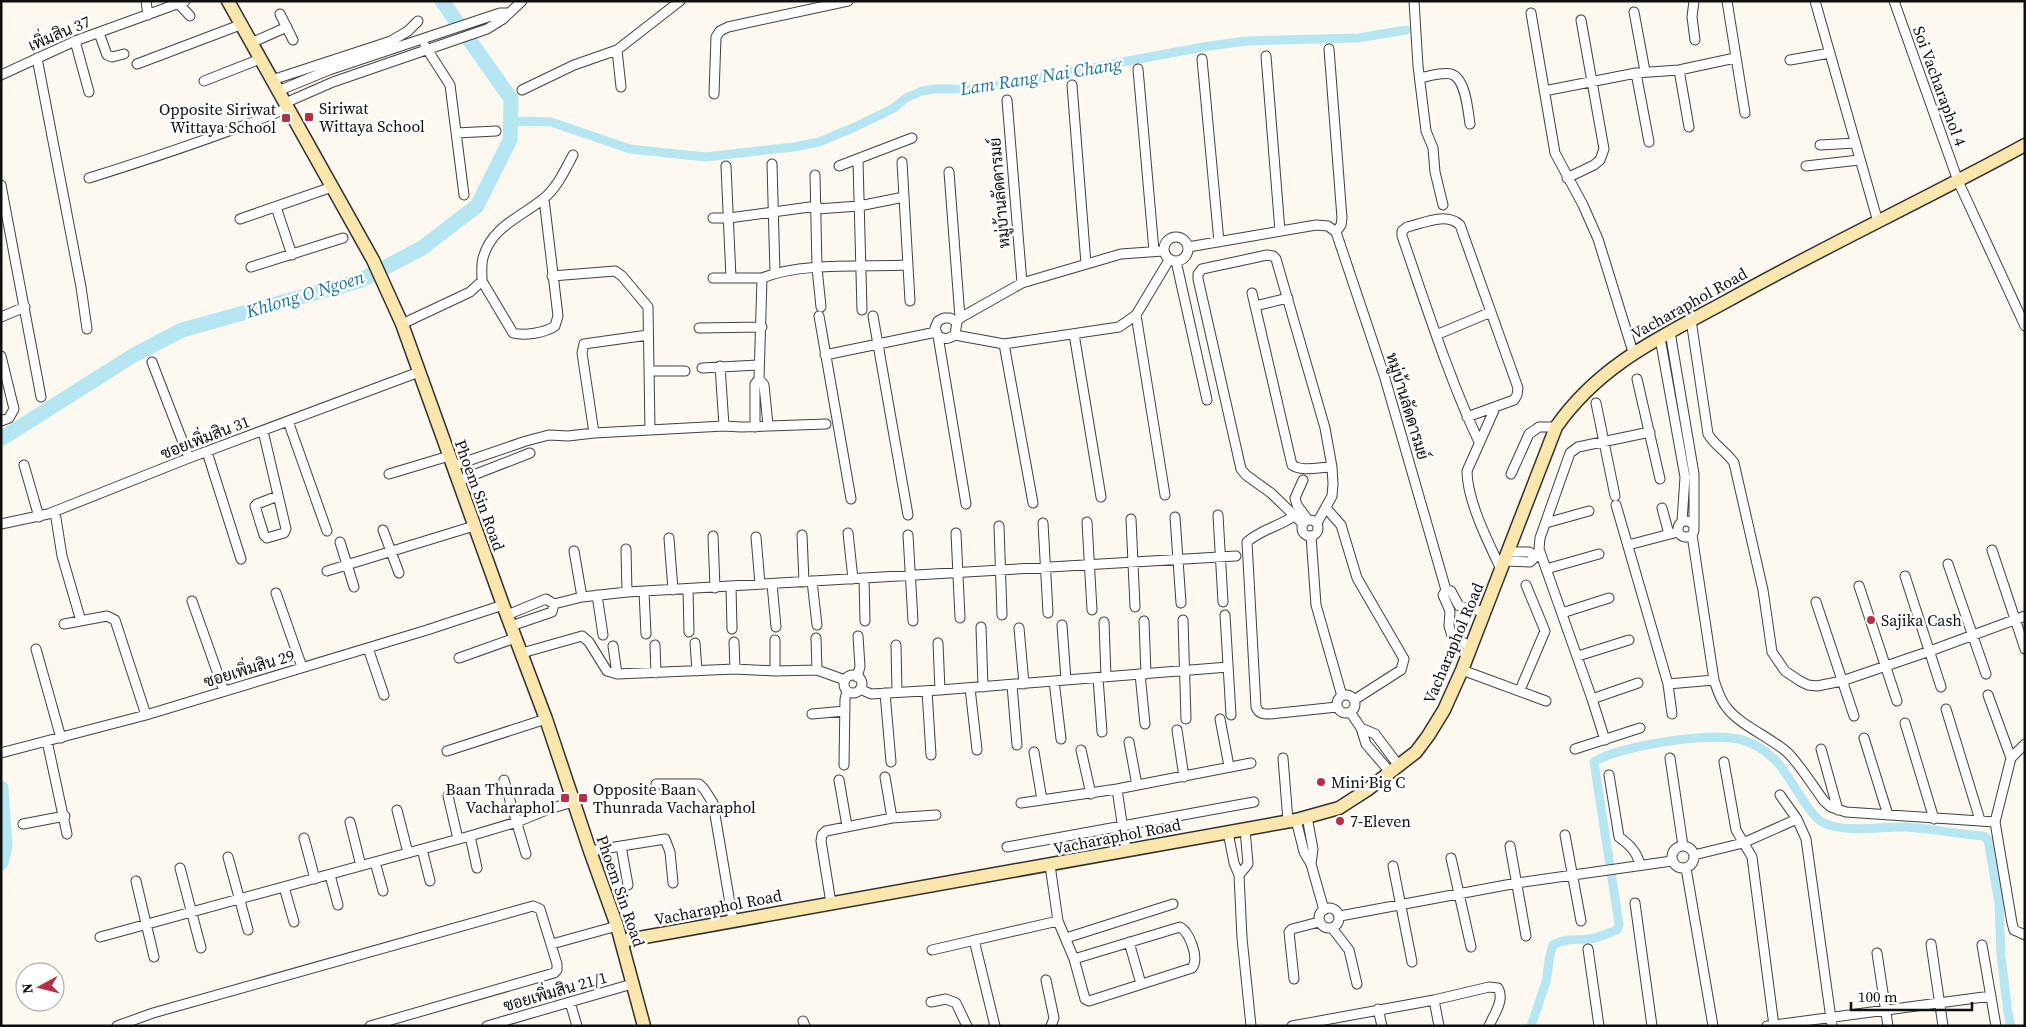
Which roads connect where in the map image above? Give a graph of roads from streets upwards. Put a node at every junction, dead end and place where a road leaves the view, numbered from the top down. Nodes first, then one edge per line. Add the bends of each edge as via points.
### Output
1 (146, 1) edge
2 (228, 1) edge
3 (522, 1) edge
4 (680, 1) edge
5 (848, 1) edge
6 (1414, 1) edge
7 (1694, 1) edge
8 (1726, 1) edge
9 (1815, 1) edge
10 (1894, 1) edge
11 (182, 2) edge
12 (1634, 12) dead end
13 (1531, 13) dead end
14 (280, 14) dead end
15 (148, 15) junction
16 (190, 16) dead end
17 (1581, 20) dead end
18 (418, 21) dead end
19 (485, 24) junction
20 (240, 25) junction
21 (287, 27) junction
22 (99, 33) junction
23 (293, 40) dead end
24 (421, 40) junction
25 (1695, 40) dead end
26 (75, 41) junction
27 (251, 43) junction
28 (1329, 49) dead end
29 (426, 50) junction
30 (617, 50) junction
31 (1830, 53) junction
32 (124, 54) dead end
33 (1266, 56) dead end
34 (37, 58) junction
35 (1736, 58) junction
36 (260, 59) junction
37 (1202, 59) dead end
38 (1790, 60) dead end
39 (137, 64) dead end
40 (1138, 69) dead end
41 (1679, 70) junction
42 (1641, 72) junction
43 (1, 75) edge
44 (1420, 78) junction
45 (204, 81) dead end
46 (1590, 82) junction
47 (1072, 84) dead end
48 (275, 86) junction
49 (621, 87) dead end
50 (522, 90) dead end
51 (1544, 91) junction
52 (88, 92) dead end
53 (714, 94) dead end
54 (1007, 100) dead end
55 (287, 105) junction
56 (1744, 113) dead end
57 (1470, 124) dead end
58 (1689, 127) dead end
59 (496, 131) dead end
60 (456, 134) junction
61 (912, 138) dead end
62 (1649, 142) dead end
63 (1854, 143) junction
64 (1820, 145) dead end
65 (2025, 145) edge
66 (574, 155) dead end
67 (858, 160) junction
68 (1859, 160) junction
69 (902, 162) dead end
70 (772, 164) dead end
71 (726, 166) dead end
72 (839, 166) dead end
73 (1806, 166) dead end
74 (949, 172) dead end
75 (815, 174) dead end
76 (89, 178) dead end
77 (1567, 178) junction
78 (1958, 181) junction
79 (1, 185) edge
80 (332, 187) junction
81 (464, 195) dead end
82 (904, 197) junction
83 (544, 199) junction
84 (1443, 205) dead end
85 (859, 206) junction
86 (276, 207) junction
87 (817, 208) junction
88 (774, 213) junction
89 (713, 218) dead end
90 (729, 218) junction
91 (240, 219) dead end
92 (1878, 222) junction
93 (1280, 231) junction
94 (1336, 232) junction
95 (343, 238) dead end
96 (1218, 242) junction
97 (1188, 247) junction
98 (1159, 251) junction
99 (292, 255) junction
100 (1173, 260) junction
101 (1086, 264) junction
102 (908, 265) junction
103 (251, 267) dead end
104 (861, 267) junction
105 (818, 268) junction
106 (774, 273) junction
107 (552, 276) junction
108 (713, 278) dead end
109 (731, 278) junction
110 (762, 278) junction
111 (482, 281) junction
112 (1022, 283) junction
113 (1252, 293) dead end
114 (1288, 298) junction
115 (910, 301) dead end
116 (821, 306) dead end
117 (1255, 306) junction
118 (25, 307) junction
119 (862, 310) dead end
120 (1491, 312) junction
121 (1136, 315) junction
122 (1, 316) edge
123 (819, 316) dead end
124 (872, 316) dead end
125 (958, 320) junction
126 (1691, 320) junction
127 (402, 324) junction
128 (2025, 326) edge
129 (762, 327) junction
130 (698, 328) dead end
131 (87, 329) dead end
132 (937, 334) junction
133 (1074, 334) junction
134 (648, 335) junction
135 (1436, 335) junction
136 (1665, 335) junction
137 (955, 336) junction
138 (877, 343) junction
139 (1004, 344) junction
140 (1633, 352) junction
141 (826, 355) junction
142 (1, 356) edge
143 (152, 362) dead end
144 (758, 365) junction
145 (720, 366) junction
146 (702, 368) dead end
147 (649, 371) junction
148 (685, 371) dead end
149 (419, 372) junction
150 (1677, 373) junction
151 (1666, 376) junction
152 (759, 379) junction
153 (1637, 379) dead end
154 (41, 396) dead end
155 (1680, 396) junction
156 (1671, 399) junction
157 (1207, 400) dead end
158 (1596, 403) dead end
159 (1495, 408) junction
160 (1468, 417) junction
161 (1, 421) edge
162 (288, 421) junction
163 (826, 424) dead end
164 (768, 425) junction
165 (724, 426) junction
166 (755, 426) junction
167 (1556, 427) junction
168 (263, 430) junction
169 (650, 430) junction
170 (1650, 432) junction
171 (594, 433) junction
172 (1605, 441) junction
173 (1479, 442) junction
174 (207, 452) junction
175 (530, 454) dead end
176 (189, 458) junction
177 (451, 461) junction
178 (24, 465) dead end
179 (1332, 467) junction
180 (389, 474) dead end
181 (1511, 474) dead end
182 (1660, 479) dead end
183 (1303, 480) dead end
184 (458, 481) junction
185 (278, 496) junction
186 (1165, 496) dead end
187 (1101, 497) dead end
188 (851, 500) dead end
189 (1033, 503) dead end
190 (966, 504) dead end
191 (1326, 508) junction
192 (1662, 508) dead end
193 (1589, 511) dead end
194 (55, 512) junction
195 (1218, 514) dead end
196 (908, 516) dead end
197 (1294, 516) junction
198 (40, 517) junction
199 (1175, 517) dead end
200 (1131, 519) dead end
201 (1087, 522) dead end
202 (1305, 522) junction
203 (1682, 522) junction
204 (1043, 523) dead end
205 (1317, 523) junction
206 (1546, 523) junction
207 (1, 524) edge
208 (474, 526) junction
209 (999, 526) dead end
210 (383, 530) dead end
211 (327, 531) dead end
212 (1693, 531) junction
213 (848, 533) dead end
214 (956, 533) dead end
215 (1673, 533) junction
216 (802, 535) dead end
217 (908, 535) dead end
218 (713, 536) dead end
219 (1311, 536) junction
220 (756, 537) dead end
221 (669, 538) dead end
222 (340, 542) dead end
223 (1628, 545) junction
224 (626, 549) dead end
225 (1992, 550) dead end
226 (391, 551) junction
227 (574, 551) dead end
228 (1599, 554) dead end
229 (1236, 556) dead end
230 (1538, 556) junction
231 (1219, 557) junction
232 (242, 558) dead end
233 (1177, 559) junction
234 (1504, 561) junction
235 (1134, 562) junction
236 (1948, 564) dead end
237 (1090, 565) junction
238 (347, 566) junction
239 (1046, 567) junction
240 (1546, 569) junction
241 (1000, 570) junction
242 (327, 571) dead end
243 (398, 573) dead end
244 (958, 573) junction
245 (910, 576) junction
246 (1905, 576) dead end
247 (864, 578) junction
248 (853, 579) junction
249 (808, 582) junction
250 (760, 584) junction
251 (772, 584) junction
252 (1526, 585) dead end
253 (731, 586) junction
254 (1859, 586) dead end
255 (354, 587) dead end
256 (715, 588) junction
257 (688, 589) junction
258 (672, 590) junction
259 (1446, 590) junction
260 (627, 592) junction
261 (644, 592) junction
262 (276, 593) dead end
263 (597, 595) junction
264 (582, 597) junction
265 (1609, 598) dead end
266 (192, 601) dead end
267 (1181, 602) dead end
268 (1223, 602) dead end
269 (1816, 602) dead end
270 (554, 604) junction
271 (1459, 606) junction
272 (1135, 607) dead end
273 (1092, 610) dead end
274 (1450, 611) junction
275 (1485, 612) junction
276 (1048, 613) dead end
277 (1002, 614) dead end
278 (1562, 614) junction
279 (1225, 615) dead end
280 (2025, 616) edge
281 (960, 618) dead end
282 (2015, 619) junction
283 (1183, 620) dead end
284 (82, 621) junction
285 (509, 621) junction
286 (865, 621) dead end
287 (913, 621) dead end
288 (1144, 621) dead end
289 (1104, 622) dead end
290 (64, 624) dead end
291 (1062, 624) dead end
292 (817, 625) dead end
293 (776, 627) dead end
294 (981, 627) dead end
295 (1020, 628) dead end
296 (732, 630) dead end
297 (689, 632) dead end
298 (646, 634) dead end
299 (603, 635) dead end
300 (1972, 635) junction
301 (858, 636) dead end
302 (816, 638) dead end
303 (775, 640) dead end
304 (1629, 640) dead end
305 (734, 642) dead end
306 (695, 643) dead end
307 (938, 643) dead end
308 (655, 645) dead end
309 (896, 645) dead end
310 (613, 646) dead end
311 (1471, 647) junction
312 (368, 648) junction
313 (36, 649) dead end
314 (2025, 649) edge
315 (1930, 651) junction
316 (522, 654) junction
317 (1578, 656) junction
318 (459, 658) dead end
319 (1885, 666) junction
320 (302, 667) junction
321 (1228, 667) junction
322 (735, 669) junction
323 (817, 670) junction
324 (1185, 670) junction
325 (1462, 670) junction
326 (697, 671) junction
327 (775, 671) junction
328 (656, 673) junction
329 (617, 674) junction
330 (1143, 674) junction
331 (1986, 674) dead end
332 (857, 677) junction
333 (1102, 677) junction
334 (845, 680) junction
335 (1066, 680) junction
336 (1714, 680) junction
337 (1842, 680) junction
338 (1054, 681) junction
339 (1638, 683) dead end
340 (1024, 684) junction
341 (1668, 684) junction
342 (1012, 685) junction
343 (983, 687) junction
344 (1941, 687) dead end
345 (970, 688) junction
346 (860, 690) junction
347 (940, 690) junction
348 (1520, 690) junction
349 (224, 691) junction
350 (847, 691) junction
351 (927, 691) junction
352 (897, 692) junction
353 (885, 693) junction
354 (1988, 695) dead end
355 (384, 696) dead end
356 (1342, 696) junction
357 (1592, 699) junction
358 (1354, 700) junction
359 (1546, 701) dead end
360 (1897, 701) dead end
361 (1337, 707) junction
362 (1946, 709) dead end
363 (845, 711) junction
364 (1350, 712) junction
365 (812, 714) dead end
366 (1672, 714) dead end
367 (146, 715) junction
368 (1231, 715) dead end
369 (1854, 716) dead end
370 (546, 719) junction
371 (1186, 719) dead end
372 (1220, 719) dead end
373 (1905, 723) dead end
374 (1145, 724) dead end
375 (1640, 728) dead end
376 (1177, 730) dead end
377 (1102, 732) dead end
378 (61, 738) junction
379 (1864, 738) dead end
380 (1061, 739) dead end
381 (1605, 740) junction
382 (47, 741) junction
383 (1129, 742) dead end
384 (2025, 744) edge
385 (1017, 745) dead end
386 (1575, 749) dead end
387 (1821, 749) dead end
388 (976, 750) dead end
389 (1081, 750) dead end
390 (447, 751) dead end
391 (1034, 752) dead end
392 (1, 753) edge
393 (931, 755) dead end
394 (1283, 758) dead end
395 (1670, 758) dead end
396 (2011, 758) junction
397 (891, 762) dead end
398 (1724, 762) dead end
399 (1251, 763) dead end
400 (844, 765) dead end
401 (1230, 766) junction
402 (1394, 769) junction
403 (1609, 776) dead end
404 (1184, 777) junction
405 (885, 778) dead end
406 (504, 780) dead end
407 (840, 780) dead end
408 (656, 784) dead end
409 (1137, 785) junction
410 (1117, 789) junction
411 (1091, 794) junction
412 (1780, 794) dead end
413 (448, 796) dead end
414 (1042, 800) junction
415 (573, 802) junction
416 (1254, 802) dead end
417 (1021, 803) dead end
418 (397, 810) dead end
419 (1838, 810) junction
420 (936, 815) dead end
421 (1888, 815) junction
422 (65, 816) junction
423 (892, 818) junction
424 (1297, 819) junction
425 (1797, 819) junction
426 (1934, 819) junction
427 (1980, 820) junction
428 (350, 822) dead end
429 (517, 822) junction
430 (1996, 822) junction
431 (23, 824) dead end
432 (847, 826) junction
433 (1123, 826) junction
434 (1245, 829) junction
435 (1228, 832) junction
436 (67, 834) dead end
437 (1566, 835) dead end
438 (470, 836) junction
439 (304, 838) dead end
440 (458, 839) junction
441 (1743, 843) junction
442 (621, 846) junction
443 (1510, 846) dead end
444 (1683, 846) junction
445 (1007, 847) dead end
446 (422, 849) junction
447 (1126, 850) junction
448 (590, 851) junction
449 (408, 853) junction
450 (526, 854) dead end
451 (1694, 855) junction
452 (228, 857) dead end
453 (1451, 858) dead end
454 (1672, 861) junction
455 (375, 862) junction
456 (1050, 864) junction
457 (361, 866) junction
458 (1393, 866) dead end
459 (1640, 866) junction
460 (180, 868) dead end
461 (477, 868) dead end
462 (1686, 868) junction
463 (330, 875) junction
464 (1239, 875) junction
465 (1573, 876) junction
466 (315, 879) junction
467 (136, 881) dead end
468 (430, 881) dead end
469 (673, 883) dead end
470 (1517, 883) junction
471 (628, 885) dead end
472 (284, 887) junction
473 (383, 892) dead end
474 (1459, 894) junction
475 (239, 899) junction
476 (1635, 903) dead end
477 (831, 904) junction
478 (1173, 904) dead end
479 (338, 905) dead end
480 (1401, 905) junction
481 (1324, 910) junction
482 (192, 912) junction
483 (1340, 916) junction
484 (1058, 921) junction
485 (1581, 921) dead end
486 (294, 922) dead end
487 (733, 922) junction
488 (1319, 922) junction
489 (146, 925) junction
490 (618, 926) junction
491 (1332, 928) junction
492 (248, 930) dead end
493 (2025, 935) edge
494 (1526, 936) dead end
495 (100, 937) dead end
496 (1066, 938) junction
497 (974, 940) junction
498 (622, 941) junction
499 (1129, 942) junction
500 (552, 944) junction
501 (1931, 944) dead end
502 (1982, 944) dead end
503 (1471, 947) dead end
504 (200, 948) dead end
505 (1588, 949) dead end
506 (932, 950) dead end
507 (1877, 953) dead end
508 (154, 957) dead end
509 (1074, 959) junction
510 (1412, 962) dead end
511 (1294, 979) dead end
512 (1046, 980) dead end
513 (632, 984) junction
514 (1141, 984) junction
515 (1357, 984) dead end
516 (1991, 996) junction
517 (1434, 1000) junction
518 (570, 1002) junction
519 (931, 1002) dead end
520 (1939, 1003) junction
521 (1378, 1009) junction
522 (1886, 1010) junction
523 (1329, 1022) edge
524 (1832, 1022) edge
525 (117, 1026) edge
526 (370, 1026) edge
527 (487, 1026) edge
528 (577, 1026) edge
529 (644, 1026) edge
530 (967, 1026) edge
531 (995, 1026) edge
532 (1051, 1026) edge
533 (1252, 1026) edge
534 (1292, 1026) edge
535 (1382, 1026) edge
536 (1439, 1026) edge
537 (1489, 1026) edge
538 (1599, 1026) edge
539 (1652, 1026) edge
540 (1713, 1026) edge
541 (1771, 1026) edge
542 (1888, 1026) edge
543 (1943, 1026) edge
544 (1996, 1026) edge

1 - 15 street
2 - 20 street, Phoem Sin Road
3 - 19 street
4 - 30 street
5 - 53 street via 720,31 715,44
6 - 44 street
7 - 25 street
8 - 35 street
9 - 31 street
10 - 78 street, Soi Vacharaphol 4
11 - 15 street, เพิ่มสิน 37
11 - 16 street
12 - 42 street
13 - 51 street
14 - 21 street
15 - 22 street, เพิ่มสิน 37
17 - 46 street
18 - 48 street via 392,41
19 - 24 street
19 - 29 street
20 - 27 street, Phoem Sin Road
20 - 39 street
21 - 23 street
21 - 27 street
22 - 26 street, เพิ่มสิน 37
22 - 32 street via 107,55
24 - 29 street
24 - 48 street
26 - 34 street, เพิ่มสิน 37
26 - 52 street
27 - 36 street, Phoem Sin Road
28 - 94 street via 1342,218
29 - 55 street via 333,82
29 - 60 street via 449,81
30 - 49 street
30 - 50 street via 574,65
31 - 38 street
31 - 63 street
33 - 93 street
34 - 43 street, เพิ่มสิน 37
34 - 131 street
35 - 41 street
35 - 56 street
36 - 45 street
36 - 48 street, Phoem Sin Road
37 - 96 street
40 - 98 street
41 - 42 street
41 - 58 street
42 - 46 street
42 - 62 street
44 - 57 street via 1456,76 1464,90
44 - 84 street via 1426,131 1433,148
46 - 51 street
46 - 77 street via 1604,149 1594,165
47 - 101 street
48 - 55 street, Phoem Sin Road
51 - 77 street via 1554,153
54 - 112 street, หมู่บ้านลัดดารมย์
55 - 76 street via 202,141
55 - 80 street, Phoem Sin Road
59 - 60 street
60 - 81 street
61 - 67 street
63 - 64 street
63 - 68 street
65 - 78 street, Vacharaphol Road
66 - 83 street via 558,183
67 - 72 street
67 - 85 street
68 - 73 street
68 - 92 street
69 - 82 street
70 - 88 street
71 - 90 street
74 - 125 street
75 - 87 street
77 - 140 street via 1584,205 1598,239
78 - 92 street, Vacharaphol Road
78 - 128 street, Soi Vacharaphol 4
79 - 118 street
80 - 86 street
80 - 127 street, Phoem Sin Road via 373,260
82 - 85 street
82 - 102 street
83 - 107 street
83 - 111 street via 507,223 491,242 483,260
85 - 87 street
85 - 104 street
86 - 91 street
86 - 99 street
87 - 88 street
87 - 105 street
88 - 90 street
88 - 106 street
89 - 90 street
90 - 109 street
92 - 126 street, Vacharaphol Road
93 - 94 street via 1316,225 1328,226
93 - 96 street
94 - 259 street, หมู่บ้านลัดดารมย์ via 1384,374
95 - 99 street
96 - 97 street
97 - 98 street via 1181,238 1175,237
97 - 100 street via 1185,258
98 - 100 street
98 - 101 street via 1121,254
99 - 103 street
100 - 121 street
100 - 157 street
101 - 112 street
102 - 104 street
102 - 115 street
104 - 105 street
104 - 119 street
105 - 106 street
105 - 116 street
106 - 110 street
107 - 111 street via 558,322 552,328 520,335 513,333
107 - 134 street via 615,271 648,307
108 - 109 street
109 - 110 street
110 - 129 street
111 - 127 street via 470,292
112 - 125 street
113 - 117 street
114 - 117 street
114 - 179 street via 1326,428
114 - 197 street via 1273,256 1202,270 1198,274 1241,469
117 - 179 street via 1292,465 1296,468
118 - 122 street
118 - 154 street
120 - 135 street
120 - 135 street via 1460,225 1448,217 1407,227 1402,236
120 - 159 street via 1518,388 1514,400
121 - 133 street via 1119,327
121 - 186 street
123 - 141 street
124 - 138 street
125 - 132 street via 944,318 934,328
125 - 137 street
126 - 136 street, Vacharaphol Road
126 - 337 street via 1708,434 1734,463 1763,590 1772,652 1785,671 1808,685
127 - 149 street, Phoem Sin Road
129 - 130 street
129 - 144 street
132 - 137 street via 943,339
132 - 138 street
132 - 190 street
133 - 139 street
133 - 187 street
134 - 147 street
134 - 171 street via 584,344 582,353
135 - 160 street
136 - 140 street, Vacharaphol Road
136 - 150 street
136 - 151 street
137 - 139 street
138 - 141 street
138 - 196 street
139 - 189 street
140 - 167 street, Vacharaphol Road via 1589,387
141 - 188 street
142 - 161 street via 14,409 10,418
143 - 176 street
144 - 145 street
144 - 152 street
145 - 146 street
145 - 165 street
147 - 148 street
147 - 169 street
149 - 162 street, ซอยเพิ่มสิน 31
149 - 177 street, Phoem Sin Road
150 - 151 street
150 - 155 street
151 - 156 street
152 - 164 street via 764,385
152 - 166 street via 755,384
153 - 170 street
155 - 156 street
155 - 212 street via 1694,474
156 - 203 street via 1685,477
158 - 172 street
159 - 160 street
159 - 173 street
160 - 173 street
162 - 168 street, ซอยเพิ่มสิน 31
162 - 211 street
163 - 164 street
164 - 166 street
165 - 166 street
165 - 169 street
167 - 181 street via 1539,427 1529,434
167 - 234 street, Vacharaphol Road
168 - 174 street, ซอยเพิ่มสิน 31
168 - 185 street
169 - 171 street
170 - 172 street
170 - 182 street
171 - 177 street via 548,435
172 - 206 street via 1578,448 1570,454
172 - 223 street
173 - 234 street via 1467,471 1467,480 1484,532
174 - 176 street, ซอยเพิ่มสิน 31
174 - 232 street
175 - 184 street
176 - 194 street, ซอยเพิ่มสิน 31
177 - 180 street
177 - 184 street, Phoem Sin Road
178 - 198 street
179 - 191 street via 1332,490
183 - 202 street via 1295,498
184 - 208 street, Phoem Sin Road
185 - 185 street via 286,531 267,538 255,506
191 - 205 street
191 - 358 street via 1341,525 1357,578 1404,659 1401,670
192 - 215 street
193 - 206 street
194 - 198 street, ซอยเพิ่มสิน 31
194 - 284 street via 62,556
195 - 231 street
197 - 202 street
197 - 361 street via 1247,542 1256,707 1258,712 1270,714
198 - 207 street, ซอยเพิ่มสิน 31
199 - 233 street
200 - 235 street
201 - 237 street
202 - 205 street
202 - 219 street via 1303,532
203 - 212 street via 1689,521
203 - 215 street
204 - 239 street
205 - 219 street via 1318,532
206 - 230 street
208 - 226 street
208 - 285 street, Phoem Sin Road
209 - 241 street
210 - 226 street
212 - 215 street via 1684,537
212 - 336 street
213 - 248 street
214 - 244 street
215 - 223 street
216 - 249 street
217 - 245 street
218 - 256 street
219 - 356 street via 1316,605
220 - 250 street
221 - 258 street
222 - 238 street
223 - 341 street
224 - 260 street
225 - 282 street
226 - 238 street
226 - 243 street
227 - 264 street
228 - 240 street
229 - 231 street
230 - 234 street via 1529,552
230 - 240 street
231 - 233 street
231 - 268 street
233 - 235 street
233 - 267 street
234 - 275 street, Vacharaphol Road
235 - 237 street
235 - 272 street
236 - 300 street
237 - 239 street
237 - 273 street
238 - 242 street
238 - 255 street
239 - 241 street
239 - 276 street
240 - 278 street
241 - 244 street
241 - 277 street
244 - 245 street
244 - 281 street
245 - 247 street
245 - 287 street
246 - 315 street
247 - 248 street
247 - 286 street
248 - 249 street
249 - 251 street
249 - 292 street
250 - 251 street
250 - 253 street
251 - 293 street
252 - 348 street via 1545,631
253 - 256 street
253 - 296 street
254 - 319 street
256 - 257 street
257 - 258 street
257 - 297 street
258 - 261 street
259 - 271 street, หมู่บ้านลัดดารมย์ via 1451,591
259 - 274 street, หมู่บ้านลัดดารมย์ via 1443,595
260 - 261 street
260 - 263 street
261 - 298 street
262 - 320 street
263 - 264 street
263 - 299 street
264 - 270 street
265 - 278 street
266 - 349 street
269 - 337 street
270 - 285 street via 552,612
270 - 285 street via 546,599
271 - 274 street
271 - 275 street
274 - 311 street, หมู่บ้านลัดดารมย์ via 1448,626 1452,636
275 - 311 street, Vacharaphol Road
278 - 317 street
279 - 321 street
280 - 282 street
282 - 300 street
282 - 314 street
283 - 324 street
284 - 290 street
284 - 367 street via 107,616 115,620
285 - 312 street, ซอยเพิ่มสิน 29
285 - 316 street, Phoem Sin Road
285 - 318 street
288 - 330 street
289 - 333 street
291 - 335 street
294 - 343 street
295 - 340 street
300 - 315 street
300 - 331 street
301 - 332 street via 860,667
302 - 323 street
303 - 327 street
304 - 317 street
305 - 322 street
306 - 326 street
307 - 347 street
308 - 328 street
309 - 352 street
310 - 329 street
311 - 325 street, Vacharaphol Road
312 - 320 street, ซอยเพิ่มสิน 29
312 - 355 street
313 - 378 street
315 - 319 street
315 - 344 street
316 - 329 street via 582,636 590,642 607,671
316 - 370 street, Phoem Sin Road
317 - 357 street
319 - 337 street
319 - 360 street
320 - 349 street, ซอยเพิ่มสิน 29
321 - 324 street
321 - 368 street
322 - 326 street
322 - 327 street
323 - 327 street
323 - 334 street
324 - 330 street
324 - 371 street
325 - 348 street
325 - 402 street, Vacharaphol Road via 1428,736 1416,752
326 - 328 street
328 - 329 street
330 - 333 street
330 - 374 street
332 - 334 street
332 - 346 street via 862,684
333 - 335 street
333 - 377 street
334 - 350 street
335 - 338 street
336 - 341 street
336 - 419 street via 1726,708 1790,755 1824,801
337 - 369 street
338 - 340 street
338 - 380 street
339 - 357 street
340 - 342 street
341 - 366 street
342 - 343 street
342 - 385 street
343 - 345 street
345 - 347 street
345 - 388 street
346 - 350 street
346 - 353 street via 871,694
347 - 351 street
348 - 359 street
349 - 367 street, ซอยเพิ่มสิน 29
350 - 363 street
351 - 352 street
351 - 393 street
352 - 353 street
353 - 397 street
354 - 396 street
356 - 358 street via 1348,695
356 - 361 street
357 - 381 street
358 - 364 street via 1354,708
361 - 364 street via 1342,713
362 - 427 street
363 - 365 street
363 - 400 street
364 - 402 street via 1361,728 1375,734
367 - 378 street, ซอยเพิ่มสิน 29
370 - 390 street
370 - 415 street, Phoem Sin Road
372 - 401 street
373 - 426 street
375 - 381 street
376 - 404 street
378 - 382 street, ซอยเพิ่มสิน 29
379 - 421 street
381 - 386 street
382 - 392 street, ซอยเพิ่มสิน 29
382 - 422 street
383 - 409 street
384 - 396 street
387 - 419 street
389 - 411 street
391 - 414 street
394 - 424 street
395 - 444 street
396 - 430 street
398 - 441 street via 1736,830
399 - 401 street
401 - 404 street
402 - 424 street, Vacharaphol Road via 1339,808
403 - 459 street via 1619,837 1632,848
404 - 409 street
405 - 423 street
406 - 429 street
407 - 432 street
408 - 487 street via 699,784 710,797
409 - 410 street
410 - 411 street
410 - 433 street
411 - 414 street
412 - 425 street
413 - 440 street
414 - 417 street
415 - 429 street
415 - 448 street, Phoem Sin Road
416 - 433 street
418 - 449 street
419 - 421 street
420 - 423 street
421 - 426 street
422 - 431 street
422 - 436 street
423 - 432 street
424 - 434 street, Vacharaphol Road
424 - 481 street via 1313,848 1311,864
425 - 441 street
425 - 524 street via 1809,852
426 - 427 street
427 - 430 street
428 - 457 street
429 - 438 street
429 - 450 street
430 - 493 street via 2012,923 2014,930
432 - 477 street via 822,834
433 - 445 street
433 - 447 street
434 - 435 street, Vacharaphol Road
434 - 464 street via 1248,864
435 - 447 street, Vacharaphol Road
435 - 464 street
437 - 465 street
438 - 440 street
438 - 461 street
439 - 466 street
440 - 446 street
441 - 451 street
441 - 541 street via 1752,857
442 - 448 street
442 - 469 street via 665,840 670,852
442 - 471 street
443 - 470 street
444 - 451 street via 1690,848
444 - 454 street via 1677,848
446 - 449 street
446 - 468 street
447 - 456 street, Vacharaphol Road
448 - 490 street, Phoem Sin Road
449 - 455 street
451 - 462 street via 1693,863
452 - 475 street
453 - 474 street
454 - 459 street
454 - 462 street via 1678,867
455 - 457 street
455 - 473 street
456 - 477 street, Vacharaphol Road
456 - 484 street
457 - 463 street
458 - 480 street
459 - 465 street
460 - 482 street
462 - 540 street
463 - 466 street
463 - 479 street
464 - 533 street
465 - 470 street
465 - 485 street
466 - 472 street
467 - 489 street
470 - 474 street
470 - 494 street
472 - 475 street
472 - 486 street
474 - 480 street
474 - 503 street
475 - 482 street
475 - 492 street
476 - 539 street
477 - 487 street, Vacharaphol Road
478 - 496 street
480 - 483 street
480 - 510 street
481 - 483 street via 1336,910
481 - 488 street via 1319,914
482 - 489 street
482 - 504 street
483 - 491 street via 1338,924
484 - 496 street
484 - 497 street
487 - 498 street, Vacharaphol Road
488 - 491 street via 1326,928
488 - 511 street via 1289,932
489 - 495 street
489 - 508 street
490 - 498 street, Phoem Sin Road
490 - 500 street
491 - 515 street via 1349,950
496 - 509 street
497 - 506 street
497 - 531 street
498 - 513 street, Phoem Sin Road
499 - 509 street
499 - 514 street
499 - 514 street via 1180,927 1188,933 1195,959 1192,968
500 - 525 street via 540,909 533,906
500 - 526 street via 557,964 554,973
501 - 520 street
502 - 516 street
505 - 538 street
507 - 522 street
509 - 514 street via 1083,994 1089,1001
512 - 532 street via 1054,1018
513 - 518 street, ซอยเพิ่มสิน 21/1
513 - 529 street, Phoem Sin Road
516 - 520 street
516 - 544 street
517 - 521 street
517 - 536 street
517 - 537 street via 1498,988 1502,993 1500,1002
518 - 527 street, ซอยเพิ่มสิน 21/1
518 - 528 street
519 - 530 street via 946,999 956,1003
520 - 522 street
520 - 543 street
521 - 523 street
521 - 535 street
522 - 524 street
522 - 542 street
523 - 534 street
524 - 541 street

